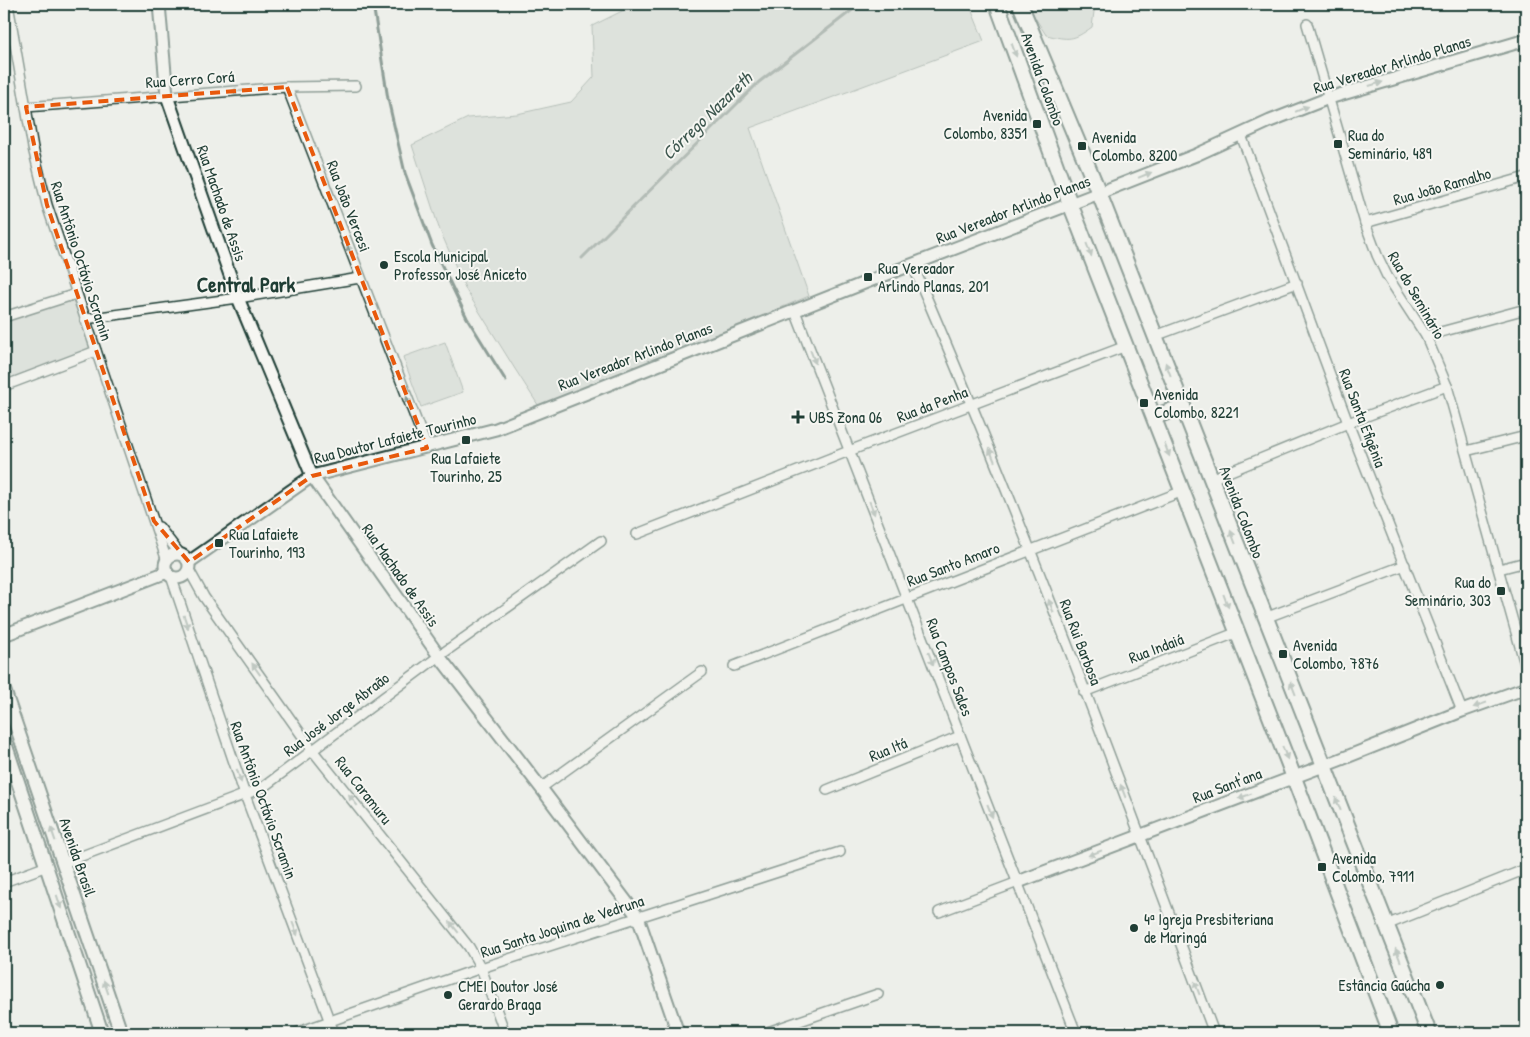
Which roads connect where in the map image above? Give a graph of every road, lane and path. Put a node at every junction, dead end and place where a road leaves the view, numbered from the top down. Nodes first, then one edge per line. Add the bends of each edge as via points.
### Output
1 (8, 4) edge
2 (159, 4) edge
3 (997, 4) edge
4 (1020, 4) edge
5 (1307, 24) dead end
6 (1526, 40) edge
7 (356, 86) dead end
8 (287, 87) junction
9 (167, 96) junction
10 (1329, 98) junction
11 (26, 107) junction
12 (1241, 135) junction
13 (1526, 177) edge
14 (1099, 193) junction
15 (1071, 204) junction
16 (1365, 223) junction
17 (913, 266) junction
18 (360, 278) junction
19 (1297, 283) junction
20 (76, 294) junction
21 (238, 298) junction
22 (1526, 309) edge
23 (795, 311) junction
24 (4, 317) edge
25 (85, 320) junction
26 (1155, 336) junction
27 (1426, 336) junction
28 (1126, 346) junction
29 (96, 351) junction
30 (4, 386) edge
31 (1447, 386) junction
32 (972, 404) junction
33 (1182, 406) junction
34 (1154, 417) junction
35 (515, 421) joint
36 (1348, 424) junction
37 (1526, 436) edge
38 (427, 448) junction
39 (849, 451) junction
40 (1466, 451) junction
41 (312, 476) junction
42 (1211, 479) junction
43 (1183, 491) junction
44 (154, 521) junction
45 (637, 534) dead end
46 (601, 541) dead end
47 (1030, 550) junction
48 (186, 562) junction
49 (1526, 562) edge
50 (1405, 565) junction
51 (1499, 569) junction
52 (168, 570) junction
53 (907, 598) junction
54 (1265, 618) junction
55 (1238, 632) junction
56 (4, 635) edge
57 (439, 656) junction
58 (734, 666) dead end
59 (1526, 668) edge
60 (702, 672) dead end
61 (1526, 688) edge
62 (4, 690) edge
63 (1084, 692) junction
64 (1462, 711) junction
65 (960, 736) junction
66 (4, 740) edge
67 (314, 751) junction
68 (1323, 766) junction
69 (1294, 777) junction
70 (541, 788) junction
71 (826, 790) dead end
72 (245, 795) junction
73 (1140, 836) junction
74 (840, 852) dead end
75 (63, 863) junction
76 (47, 866) junction
77 (1526, 869) edge
78 (4, 882) edge
79 (1018, 882) junction
80 (940, 912) dead end
81 (638, 917) junction
82 (1386, 925) junction
83 (481, 968) junction
84 (878, 994) dead end
85 (330, 1021) junction
86 (102, 1033) edge
87 (122, 1033) edge
88 (296, 1033) edge
89 (334, 1033) edge
90 (504, 1033) edge
91 (678, 1033) edge
92 (765, 1033) edge
93 (1076, 1033) edge
94 (1214, 1033) edge
95 (1391, 1033) edge
96 (1428, 1033) edge

1 - 11 street, Rua Antônio Octávio Scramin
2 - 9 street, Rua Machado de Assis
3 -> 15 main road, Avenida Colombo
4 - 14 main road, Avenida Colombo
5 - 10 street, Rua do Seminário
10 -> 6 street, Rua Vereador Arlindo Planas
7 - 8 street, Rua Cerro Corá
8 -> 9 street, Rua Cerro Corá
18 -> 8 street, Rua João Vercesi
9 - 11 street, Rua Cerro Corá
9 - 21 street, Rua Machado de Assis
12 -> 10 street, Rua Vereador Arlindo Planas
10 - 16 street, Rua do Seminário
11 - 20 street, Rua Antônio Octávio Scramin via 32,148 47,205
14 -> 12 street, Rua Vereador Arlindo Planas
12 - 19 street, Rua Santa Efigênia
13 - 16 street, Rua João Ramalho
14 - 15 street, Rua Vereador Arlindo Planas
14 - 26 main road, Avenida Colombo
15 - 17 street, Rua Vereador Arlindo Planas
15 -> 28 main road, Avenida Colombo
16 - 27 street, Rua do Seminário via 1387,276
17 - 23 street, Rua Vereador Arlindo Planas
17 - 32 street, Rua Rui Barbosa
18 - 21 street
38 -> 18 street, Rua João Vercesi
19 - 26 street
19 - 36 street, Rua Santa Efigênia
20 - 24 street
20 - 25 street, Rua Antônio Octávio Scramin
21 - 25 street
21 - 41 street, Rua Machado de Assis
22 - 27 street
23 - 35 street, Rua Vereador Arlindo Planas
23 -> 39 street, Rua Campos Sales
25 - 29 street, Rua Antônio Octávio Scramin
33 -> 26 main road, Avenida Colombo
27 - 31 street, Rua do Seminário
28 - 32 street, Rua da Penha
28 - 34 main road, Avenida Colombo
29 - 30 street
29 - 44 street, Rua Antônio Octávio Scramin
31 - 36 street
31 - 40 street, Rua do Seminário
32 - 39 street, Rua da Penha
47 -> 32 street, Rua Rui Barbosa
33 - 34 main road
33 - 42 main road, Avenida Colombo
34 -> 43 main road, Avenida Colombo
35 - 38 street, Rua Doutor Lafaiete Tourinho
36 - 42 street
36 - 50 street, Rua Santa Efigênia
37 - 40 street
38 - 41 street, Rua Doutor Lafaiete Tourinho
39 - 45 street, Rua da Penha
39 -> 53 street, Rua Campos Sales
40 - 51 street, Rua do Seminário
41 - 48 street, Rua Doutor Lafaiete Tourinho
41 - 57 street, Rua Machado de Assis
54 -> 42 main road, Avenida Colombo
43 - 47 street, Rua Santo Amaro
43 -> 55 main road, Avenida Colombo
44 - 48 street, Rua Antônio Octávio Scramin
44 - 52 street, Rua Antônio Octávio Scramin
46 - 57 street, Rua José Jorge Abraão
47 - 53 street, Rua Santo Amaro
63 -> 47 street, Rua Rui Barbosa
48 - 52 street via 172,555
48 - 52 street via 185,576 181,578
67 -> 48 street, Rua Caramuru via 204,597
49 - 51 street
50 - 54 street
50 - 64 street, Rua Santa Efigênia
51 - 59 street, Rua do Seminário
52 - 56 street
52 -> 72 street, Rua Antônio Octávio Scramin
53 - 58 street, Rua Santo Amaro
53 -> 65 street, Rua Campos Sales
68 -> 54 main road, Avenida Colombo
55 - 63 street, Rua Indaiá
55 -> 69 main road, Avenida Colombo
57 - 67 street, Rua José Jorge Abraão
57 - 70 street, Rua Machado de Assis
60 - 70 street
61 -> 64 street, Rua Sant'ana
75 -> 62 main road, Avenida Brasil
73 -> 63 street, Rua Rui Barbosa
64 - 68 street, Rua Sant'ana
65 - 71 street, Rua Itá
65 -> 79 street, Rua Campos Sales
66 - 76 main road, Avenida Brasil
67 - 72 street, Rua José Jorge Abraão via 262,788
83 -> 67 street, Rua Caramuru via 469,947
68 - 69 street, Rua Sant'ana
82 -> 68 main road, Avenida Colombo
69 -> 73 street, Rua Sant'ana
69 - 95 main road, Avenida Colombo
70 - 81 street, Rua Machado de Assis
72 - 75 street, Rua José Jorge Abraão
72 -> 85 street, Rua Antônio Octávio Scramin
73 -> 79 street, Rua Sant'ana
94 -> 73 street, Rua Rui Barbosa
74 - 81 street, Rua Santa Joquina de Vedruna
87 -> 75 main road, Avenida Brasil
76 - 78 street
76 -> 86 main road, Avenida Brasil
77 - 82 street
79 - 80 street, Rua Sant'ana
79 - 93 street, Rua Campos Sales
81 - 83 street, Rua Santa Joquina de Vedruna
81 - 91 street, Rua Machado de Assis
96 -> 82 main road, Avenida Colombo
83 - 85 street, Rua Santa Joquina de Vedruna
83 - 90 street, Rua Caramuru
84 - 92 street
85 - 88 street, Rua Santa Joquina de Vedruna
85 - 89 street, Rua Antônio Octávio Scramin

